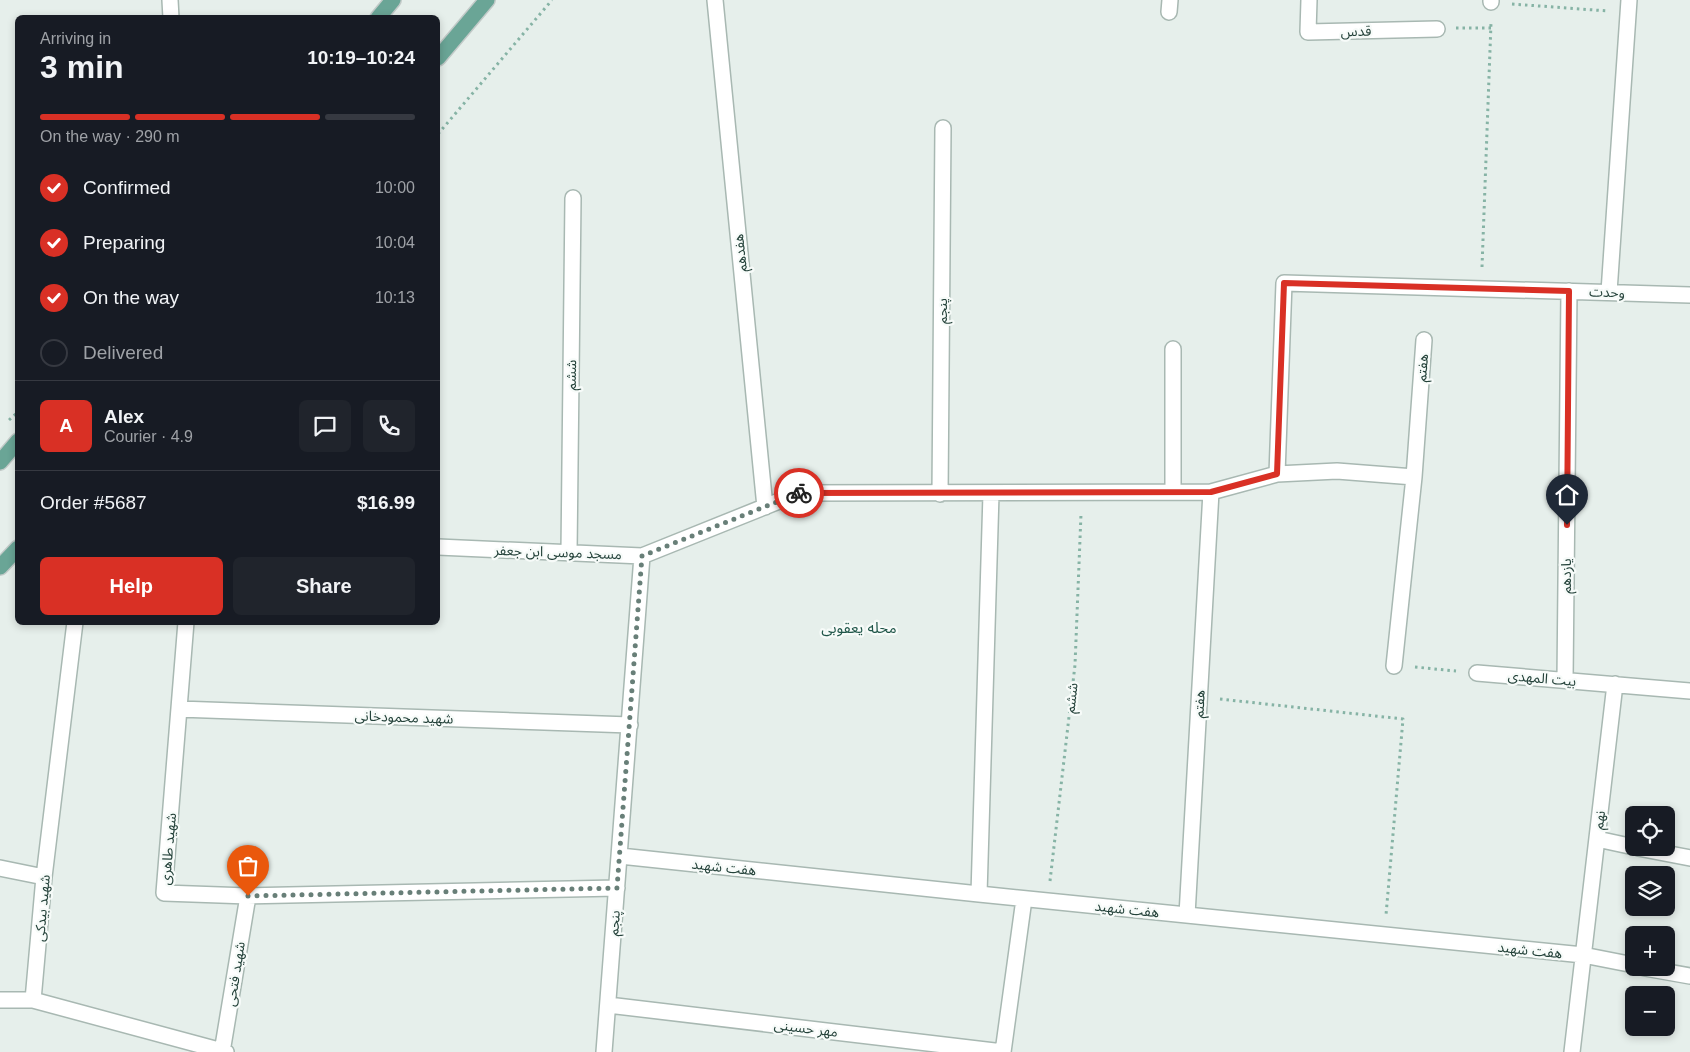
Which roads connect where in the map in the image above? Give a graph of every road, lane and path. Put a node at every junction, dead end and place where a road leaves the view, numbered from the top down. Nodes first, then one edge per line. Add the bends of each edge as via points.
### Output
1 (170, 0) edge
2 (393, 0) edge
3 (487, 0) edge
4 (552, 0) edge
5 (715, 0) edge
6 (1309, 0) edge
7 (1491, 1) edge
8 (1629, 6) edge
9 (171, 15) edge
10 (380, 15) edge
11 (1491, 28) junction
12 (1437, 29) joint
13 (440, 56) edge
14 (943, 128) dead end
15 (440, 132) edge
16 (573, 198) dead end
17 (1481, 289) junction
18 (1569, 291) junction
19 (1609, 292) junction
20 (1690, 294) edge
21 (1424, 340) dead end
22 (1173, 349) dead end
23 (15, 415) edge
24 (7, 423) dead end
25 (15, 444) edge
26 (0, 462) edge
27 (1277, 474) junction
28 (1414, 477) junction
29 (1173, 492) junction
30 (1211, 492) junction
31 (1082, 493) junction
32 (940, 494) junction
33 (991, 494) junction
34 (765, 507) junction
35 (440, 547) edge
36 (15, 551) edge
37 (569, 553) junction
38 (642, 556) junction
39 (0, 567) edge
40 (74, 625) edge
41 (186, 625) edge
42 (1394, 666) joint
43 (1477, 673) joint
44 (1566, 680) junction
45 (1615, 684) junction
46 (1690, 691) edge
47 (1200, 697) junction
48 (179, 709) junction
49 (630, 725) junction
50 (1597, 839) junction
51 (1625, 844) edge
52 (1675, 855) edge
53 (620, 856) junction
54 (1690, 858) edge
55 (0, 868) edge
56 (44, 877) junction
57 (617, 888) junction
58 (979, 894) junction
59 (248, 896) junction
60 (1024, 899) junction
61 (1048, 901) junction
62 (1187, 915) junction
63 (1384, 935) junction
64 (1583, 955) junction
65 (1625, 963) edge
66 (1675, 973) edge
67 (1690, 976) edge
68 (0, 1000) edge
69 (33, 1000) junction
70 (608, 1005) junction
71 (223, 1052) edge
72 (604, 1052) edge
73 (1003, 1052) edge
74 (1572, 1052) edge

1 - 9 street
2 - 10 main road
3 - 13 main road
4 - 15 path
5 - 34 street, هفدهم
6 - 12 street, قدس via 1308,32
7 - 8 path
7 - 11 path
8 - 19 street
11 - 12 path
11 - 17 path
14 - 32 street, پنجم
16 - 37 street, ششم
17 - 18 street, وحدت
17 - 27 street, وحدت via 1284,283
18 - 19 street, وحدت
18 - 44 street, یازدهم
19 - 20 street, وحدت
21 - 28 street, هفتم
22 - 29 street
23 - 24 path
25 - 26 main road
27 - 28 street, مسجد موسی ابن جعفر via 1337,471
27 - 30 street, مسجد موسی ابن جعفر
28 - 42 street, هفتم
29 - 30 street, مسجد موسی ابن جعفر
29 - 31 street, مسجد موسی ابن جعفر
30 - 47 street, هفتم
31 - 33 street, مسجد موسی ابن جعفر
31 - 61 path, ششم via 1075,664
32 - 33 street, مسجد موسی ابن جعفر
32 - 34 street, مسجد موسی ابن جعفر via 799,493
33 - 58 street
34 - 38 street, مسجد موسی ابن جعفر
35 - 37 street, مسجد موسی ابن جعفر
36 - 39 main road
37 - 38 street, مسجد موسی ابن جعفر
38 - 49 street, پنجم
40 - 56 street, شهید بیدکی
41 - 48 street, شهید طاهری
42 - 43 path
43 - 44 street, بیت المهدی
44 - 45 street, بیت المهدی
45 - 46 street, بیت المهدی
45 - 50 street, نهم
47 - 62 street, هفتم
47 - 63 path via 1403,719
48 - 49 street, شهید محمودخانی
48 - 59 street, شهید طاهری via 164,893
49 - 53 street, پنجم
50 - 51 street
50 - 64 street, نهم
52 - 54 street
53 - 57 street, پنجم
53 - 58 street, هفت شهید
55 - 56 street
56 - 69 street, شهید بیدکی
57 - 59 street, شهید طاهری
57 - 70 street, پنجم
58 - 60 street, هفت شهید
59 - 71 street, شهید فتحی
60 - 61 street, هفت شهید
60 - 73 street
61 - 62 street, هفت شهید
62 - 63 street, هفت شهید
63 - 64 street, هفت شهید
64 - 65 street, هفت شهید
64 - 74 street, نهم
66 - 67 street
68 - 69 street
69 - 71 street
70 - 72 street, پنجم
70 - 73 street, مهر حسینی

